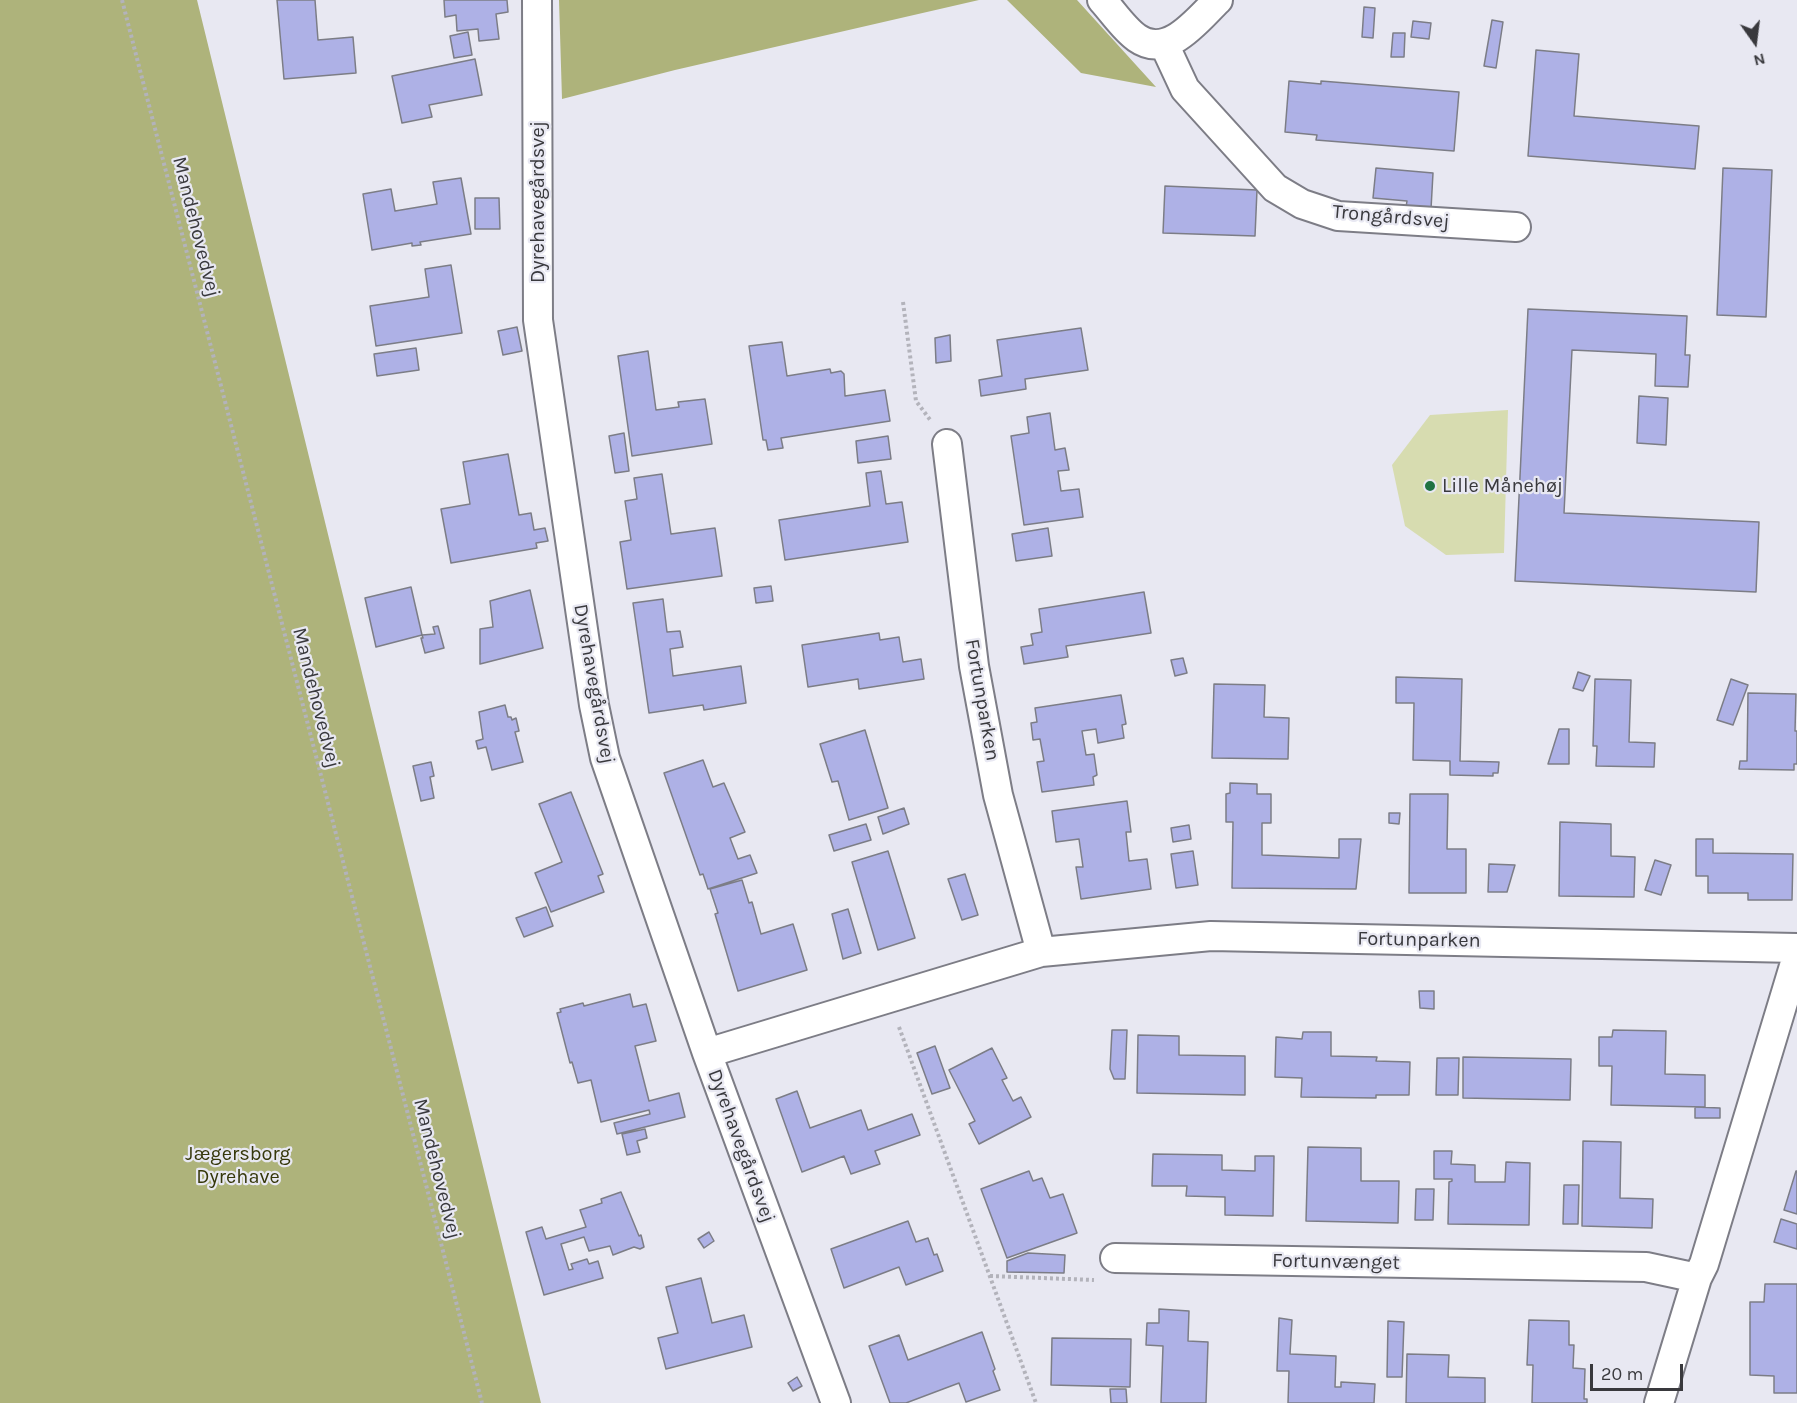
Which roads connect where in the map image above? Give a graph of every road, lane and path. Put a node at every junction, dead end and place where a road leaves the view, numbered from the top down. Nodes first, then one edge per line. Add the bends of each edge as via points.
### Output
1 (122, 0) edge
2 (537, 0) edge
3 (1102, 0) edge
4 (1218, 0) edge
5 (1164, 44) junction
6 (1516, 227) dead end
7 (903, 302) dead end
8 (947, 444) joint
9 (1797, 948) edge
10 (1041, 952) junction
11 (1797, 956) edge
12 (888, 998) junction
13 (707, 1053) junction
14 (1115, 1258) joint
15 (990, 1276) junction
16 (1697, 1278) junction
17 (482, 1403) edge
18 (836, 1403) edge
19 (1036, 1403) edge
20 (1659, 1403) edge

1 - 17 path, Mandehovedvej
2 - 13 street, Dyrehavegårdsvej via 538,320 594,705 605,758
3 - 5 street via 1137,38 1150,44
4 - 5 street via 1178,38
5 - 6 street, Trongårdsvej via 1185,89 1275,188 1302,204 1338,216
7 - 8 path via 916,400
8 - 10 street, Fortunparken via 974,666 993,772
9 - 10 street, Fortunparken via 1211,936
10 - 12 street, Fortunparken
11 - 16 street
12 - 13 street, Fortunparken
12 - 15 path
13 - 18 street, Dyrehavegårdsvej
14 - 15 path via 1108,1280
14 - 16 street, Fortunvænget via 1646,1267
15 - 19 path
16 - 20 street

